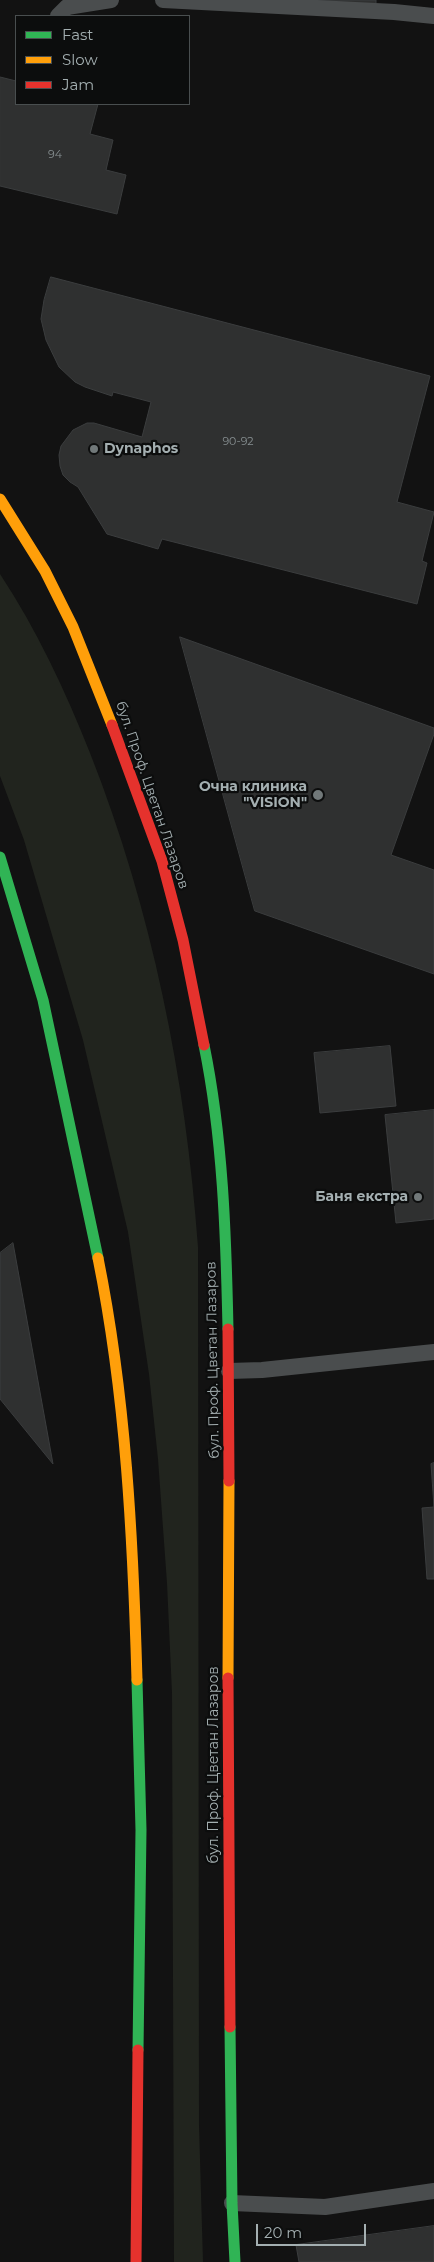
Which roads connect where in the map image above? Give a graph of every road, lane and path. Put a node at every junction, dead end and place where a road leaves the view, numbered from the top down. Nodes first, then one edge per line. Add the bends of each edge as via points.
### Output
1 (110, 0) edge
2 (163, 0) edge
3 (59, 15) edge
4 (434, 16) edge
5 (0, 500) edge
6 (0, 856) edge
7 (434, 1352) edge
8 (229, 1372) junction
9 (434, 2191) edge
10 (232, 2203) junction
11 (136, 2262) edge
12 (235, 2262) edge

1 - 3 lane via 67,7
2 - 4 lane
5 - 8 main road, бул. Проф. Цветан Лазаров via 45,571 98,684 162,861 184,940 217,1131 226,1238
6 - 11 main road via 43,1000 80,1169 99,1262 128,1474 141,1830
7 - 8 lane
8 - 10 main road, бул. Проф. Цветан Лазаров via 228,1789
9 - 10 lane via 325,2206
10 - 12 main road, бул. Проф. Цветан Лазаров

